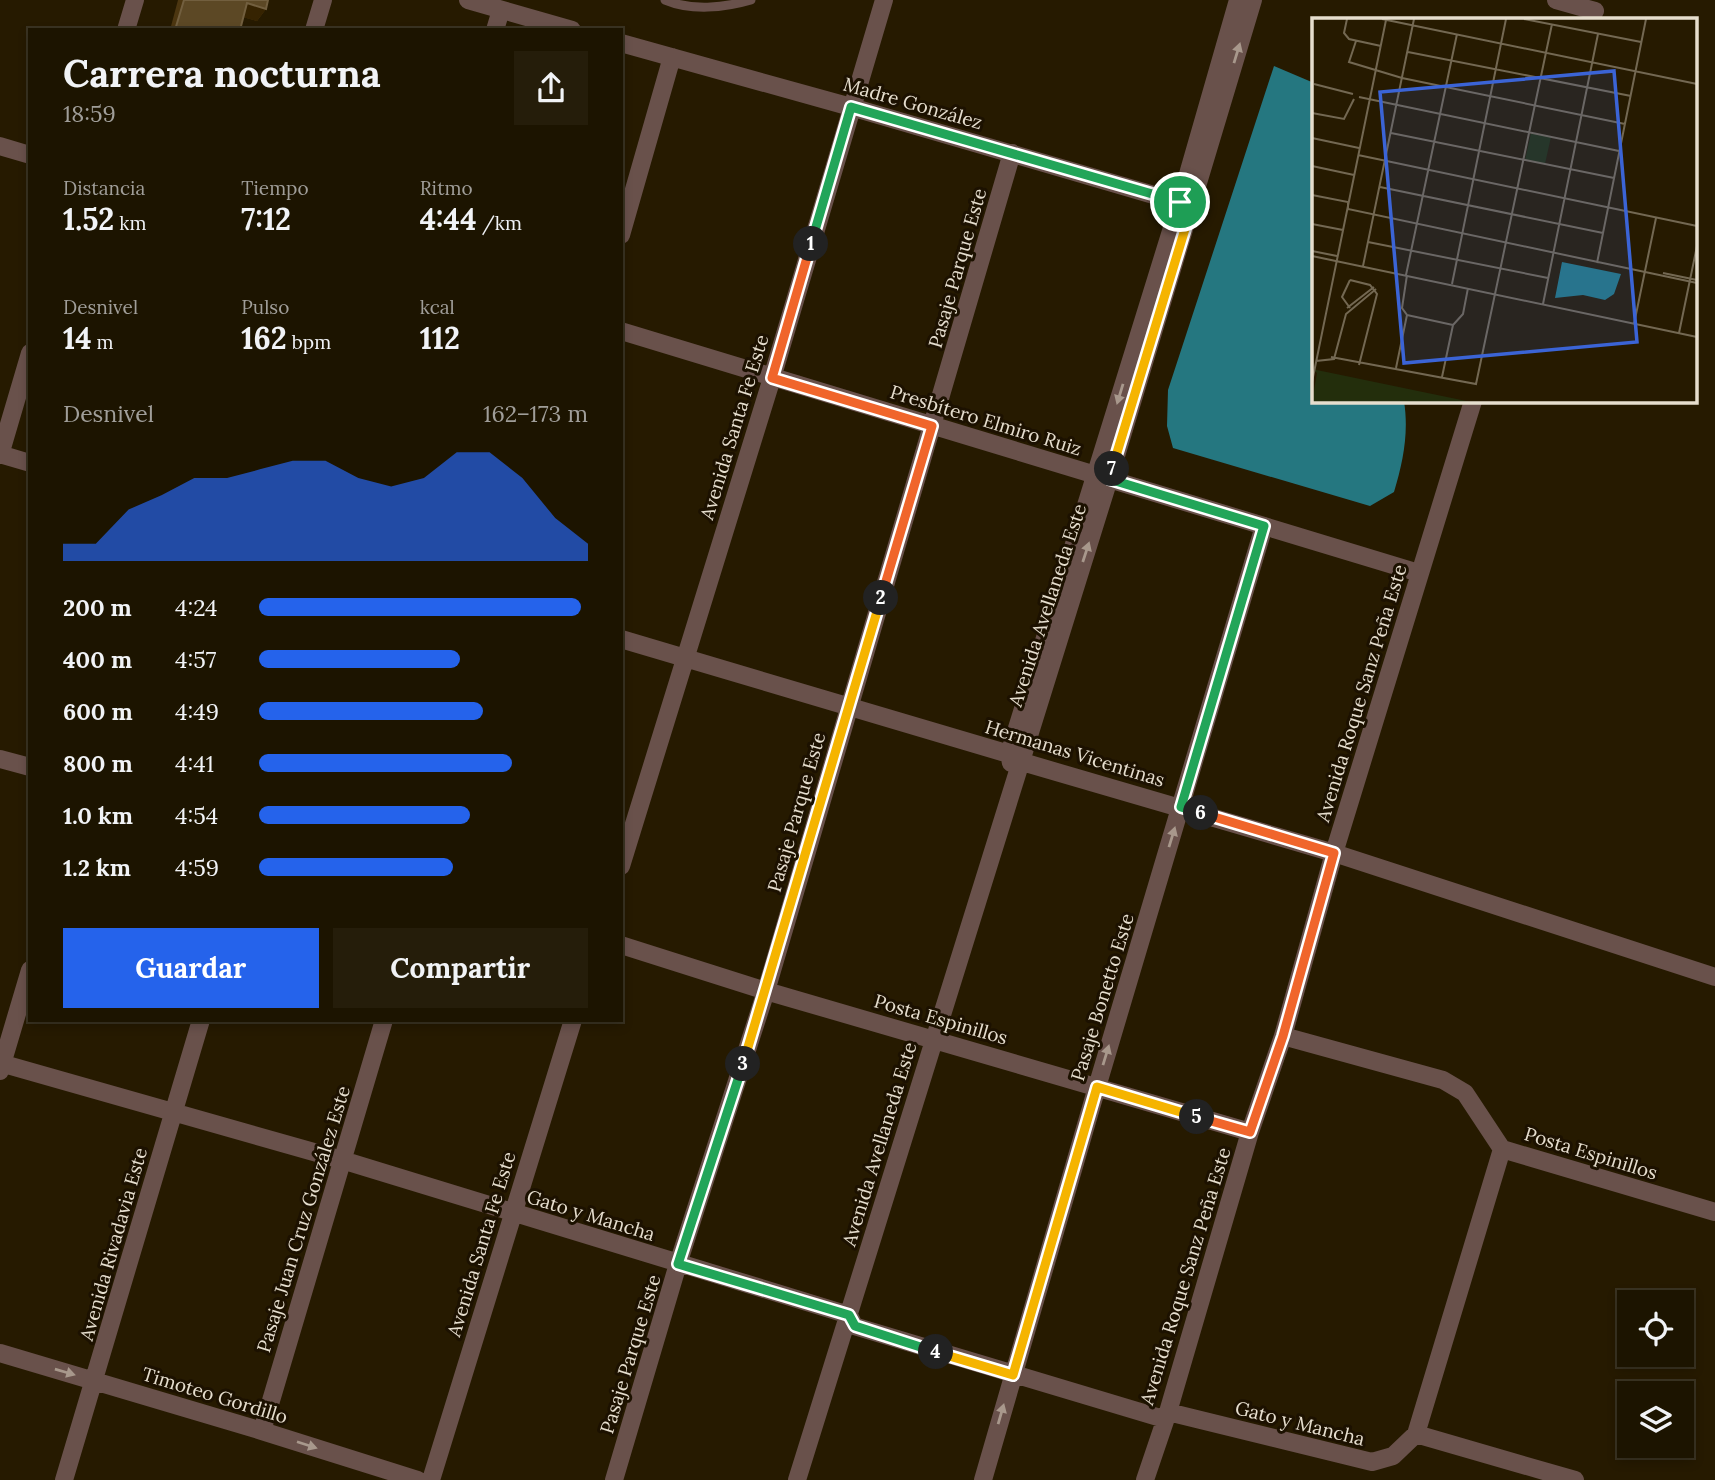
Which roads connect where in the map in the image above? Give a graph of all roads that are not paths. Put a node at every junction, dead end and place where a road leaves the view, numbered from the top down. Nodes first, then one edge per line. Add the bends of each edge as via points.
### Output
1 (135, 0) edge
2 (323, 0) edge
3 (468, 0) edge
4 (665, 0) edge
5 (751, 0) edge
6 (884, 0) edge
7 (1238, 0) edge
8 (1253, 0) edge
9 (1556, 0) edge
10 (501, 10) junction
11 (1595, 10) edge
12 (127, 28) edge
13 (315, 28) edge
14 (496, 28) edge
15 (565, 28) edge
16 (623, 44) edge
17 (672, 57) junction
18 (851, 107) junction
19 (0, 146) edge
20 (1012, 153) junction
21 (28, 154) edge
22 (1186, 204) junction
23 (623, 227) edge
24 (623, 332) edge
25 (28, 360) edge
26 (772, 378) junction
27 (1473, 402) edge
28 (932, 426) junction
29 (0, 454) edge
30 (28, 462) edge
31 (1102, 477) junction
32 (1264, 526) junction
33 (1419, 573) junction
34 (623, 640) edge
35 (684, 658) junction
36 (848, 706) junction
37 (1014, 758) junction
38 (0, 759) edge
39 (28, 766) edge
40 (1181, 807) junction
41 (1334, 853) junction
42 (623, 859) edge
43 (623, 946) edge
44 (28, 977) edge
45 (1715, 977) edge
46 (766, 990) junction
47 (200, 1022) edge
48 (383, 1022) edge
49 (572, 1022) edge
50 (1283, 1036) junction
51 (934, 1039) junction
52 (1, 1066) edge
53 (1097, 1087) junction
54 (173, 1113) junction
55 (1250, 1132) junction
56 (1502, 1149) junction
57 (342, 1160) junction
58 (1715, 1212) edge
59 (512, 1213) junction
60 (678, 1264) junction
61 (849, 1315) junction
62 (0, 1353) edge
63 (1013, 1375) junction
64 (95, 1381) junction
65 (1166, 1416) junction
66 (262, 1431) junction
67 (1416, 1434) junction
68 (64, 1480) edge
69 (418, 1480) edge
70 (431, 1480) edge
71 (614, 1480) edge
72 (797, 1480) edge
73 (983, 1480) edge
74 (1145, 1480) edge
75 (1575, 1480) edge

1 - 12 street
2 - 13 street
3 - 10 street
4 - 5 lane via 725,8
6 - 18 street, Avenida Santa Fe Este
7 - 22 street, Avenida Avellaneda Este
22 -> 8 street, Avenida Avellaneda Este
9 - 11 street
10 - 14 street
10 - 15 street
16 - 17 street, Madre González
17 - 18 street, Madre González
17 - 23 street
18 - 20 street, Madre González
18 - 26 street, Avenida Santa Fe Este
19 - 21 street
20 - 22 street, Madre González
20 - 28 street, Pasaje Parque Este
22 - 31 street, Avenida Avellaneda Este
24 - 26 street, Presbítero Elmiro Ruiz
25 - 29 street
26 - 28 street, Presbítero Elmiro Ruiz
26 - 35 street, Avenida Santa Fe Este
27 - 33 street, Avenida Roque Sanz Peña Este
28 - 31 street, Presbítero Elmiro Ruiz
28 - 36 street, Pasaje Parque Este
29 - 30 street
31 - 32 street, Presbítero Elmiro Ruiz
31 - 37 street, Avenida Avellaneda Este
32 - 33 street, Presbítero Elmiro Ruiz
32 - 40 street, Pasaje Bonetto Este
33 - 41 street, Avenida Roque Sanz Peña Este
34 - 35 street, Hermanas Vicentinas
35 - 36 street, Hermanas Vicentinas
35 - 42 street, Avenida Santa Fe Este
36 - 37 street, Hermanas Vicentinas
36 - 46 street, Pasaje Parque Este
37 - 40 street, Hermanas Vicentinas
37 - 51 street, Avenida Avellaneda Este via 1014,781
38 - 39 street
40 - 41 street, Hermanas Vicentinas
53 -> 40 street, Pasaje Bonetto Este
41 - 45 street, Hermanas Vicentinas
41 - 50 street, Avenida Roque Sanz Peña Este
43 - 46 street, Posta Espinillos
44 - 52 street
46 - 51 street, Posta Espinillos
46 - 60 street, Pasaje Parque Este
47 - 54 street, Avenida Rivadavia Este
48 - 57 street, Pasaje Juan Cruz González Este
49 - 59 street, Avenida Santa Fe Este
50 - 55 street, Avenida Roque Sanz Peña Este
50 - 56 street, Posta Espinillos via 1443,1080 1465,1093
51 - 53 street, Posta Espinillos
51 - 61 street, Avenida Avellaneda Este
52 - 54 street, Gato y Mancha
53 - 55 street, Posta Espinillos
53 - 63 street, Pasaje Bonetto Este
54 - 57 street, Gato y Mancha
54 - 64 street, Avenida Rivadavia Este
55 - 65 street, Avenida Roque Sanz Peña Este
56 - 58 street, Posta Espinillos
56 - 67 street
57 - 59 street, Gato y Mancha
57 - 66 street, Pasaje Juan Cruz González Este
59 - 60 street, Gato y Mancha
59 - 70 street, Avenida Santa Fe Este
60 - 61 street, Gato y Mancha
60 - 71 street, Pasaje Parque Este
61 - 63 street, Gato y Mancha via 855,1326
61 - 72 street, Avenida Avellaneda Este
62 -> 64 street, Timoteo Gordillo
63 - 65 street, Gato y Mancha
73 -> 63 street, Pasaje Bonetto Este
64 - 66 street, Timoteo Gordillo
64 - 68 street, Avenida Rivadavia Este
65 - 67 street, Gato y Mancha via 1372,1462 1393,1456
65 - 74 street, Avenida Roque Sanz Peña Este
66 -> 69 street, Timoteo Gordillo
67 - 75 street

